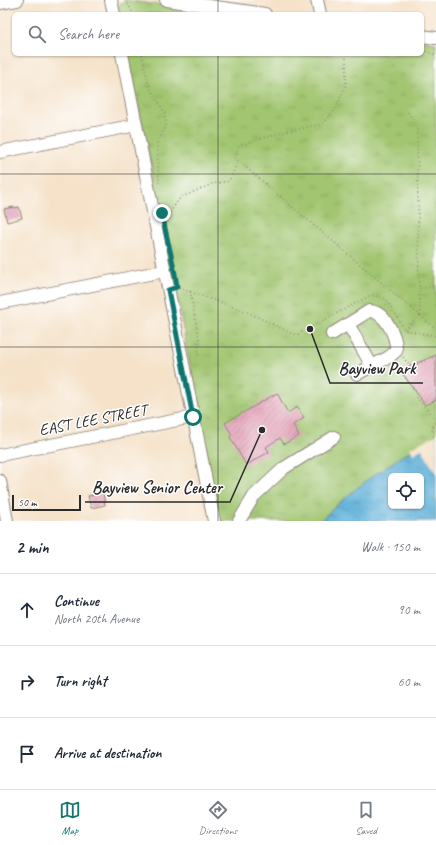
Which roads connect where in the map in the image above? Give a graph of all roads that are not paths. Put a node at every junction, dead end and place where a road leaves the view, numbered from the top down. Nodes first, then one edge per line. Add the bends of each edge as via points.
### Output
1 (17, 0) edge
2 (111, 0) edge
3 (166, 0) edge
4 (317, 0) edge
5 (0, 3) edge
6 (114, 12) edge
7 (251, 12) edge
8 (320, 12) edge
9 (424, 36) edge
10 (436, 38) edge
11 (122, 56) edge
12 (136, 125) junction
13 (0, 152) edge
14 (164, 271) junction
15 (0, 303) edge
16 (348, 324) junction
17 (332, 334) dead end
18 (372, 366) junction
19 (357, 374) dead end
20 (193, 417) junction
21 (334, 437) dead end
22 (0, 455) edge
23 (0, 481) edge
24 (7, 521) edge
25 (214, 521) edge
26 (239, 521) edge

1 - 5 street
2 - 6 street
3 - 7 street
4 - 8 street
9 - 10 street
11 - 12 street
12 - 13 street
12 - 14 street
14 - 15 street
14 - 20 street
16 - 17 street
16 - 18 street
16 - 18 street via 369,311 375,311 382,316 396,344 396,351
18 - 19 street
20 - 22 street, EAST LEE STREET
20 - 25 street
21 - 26 street via 284,468 254,496
23 - 24 street

